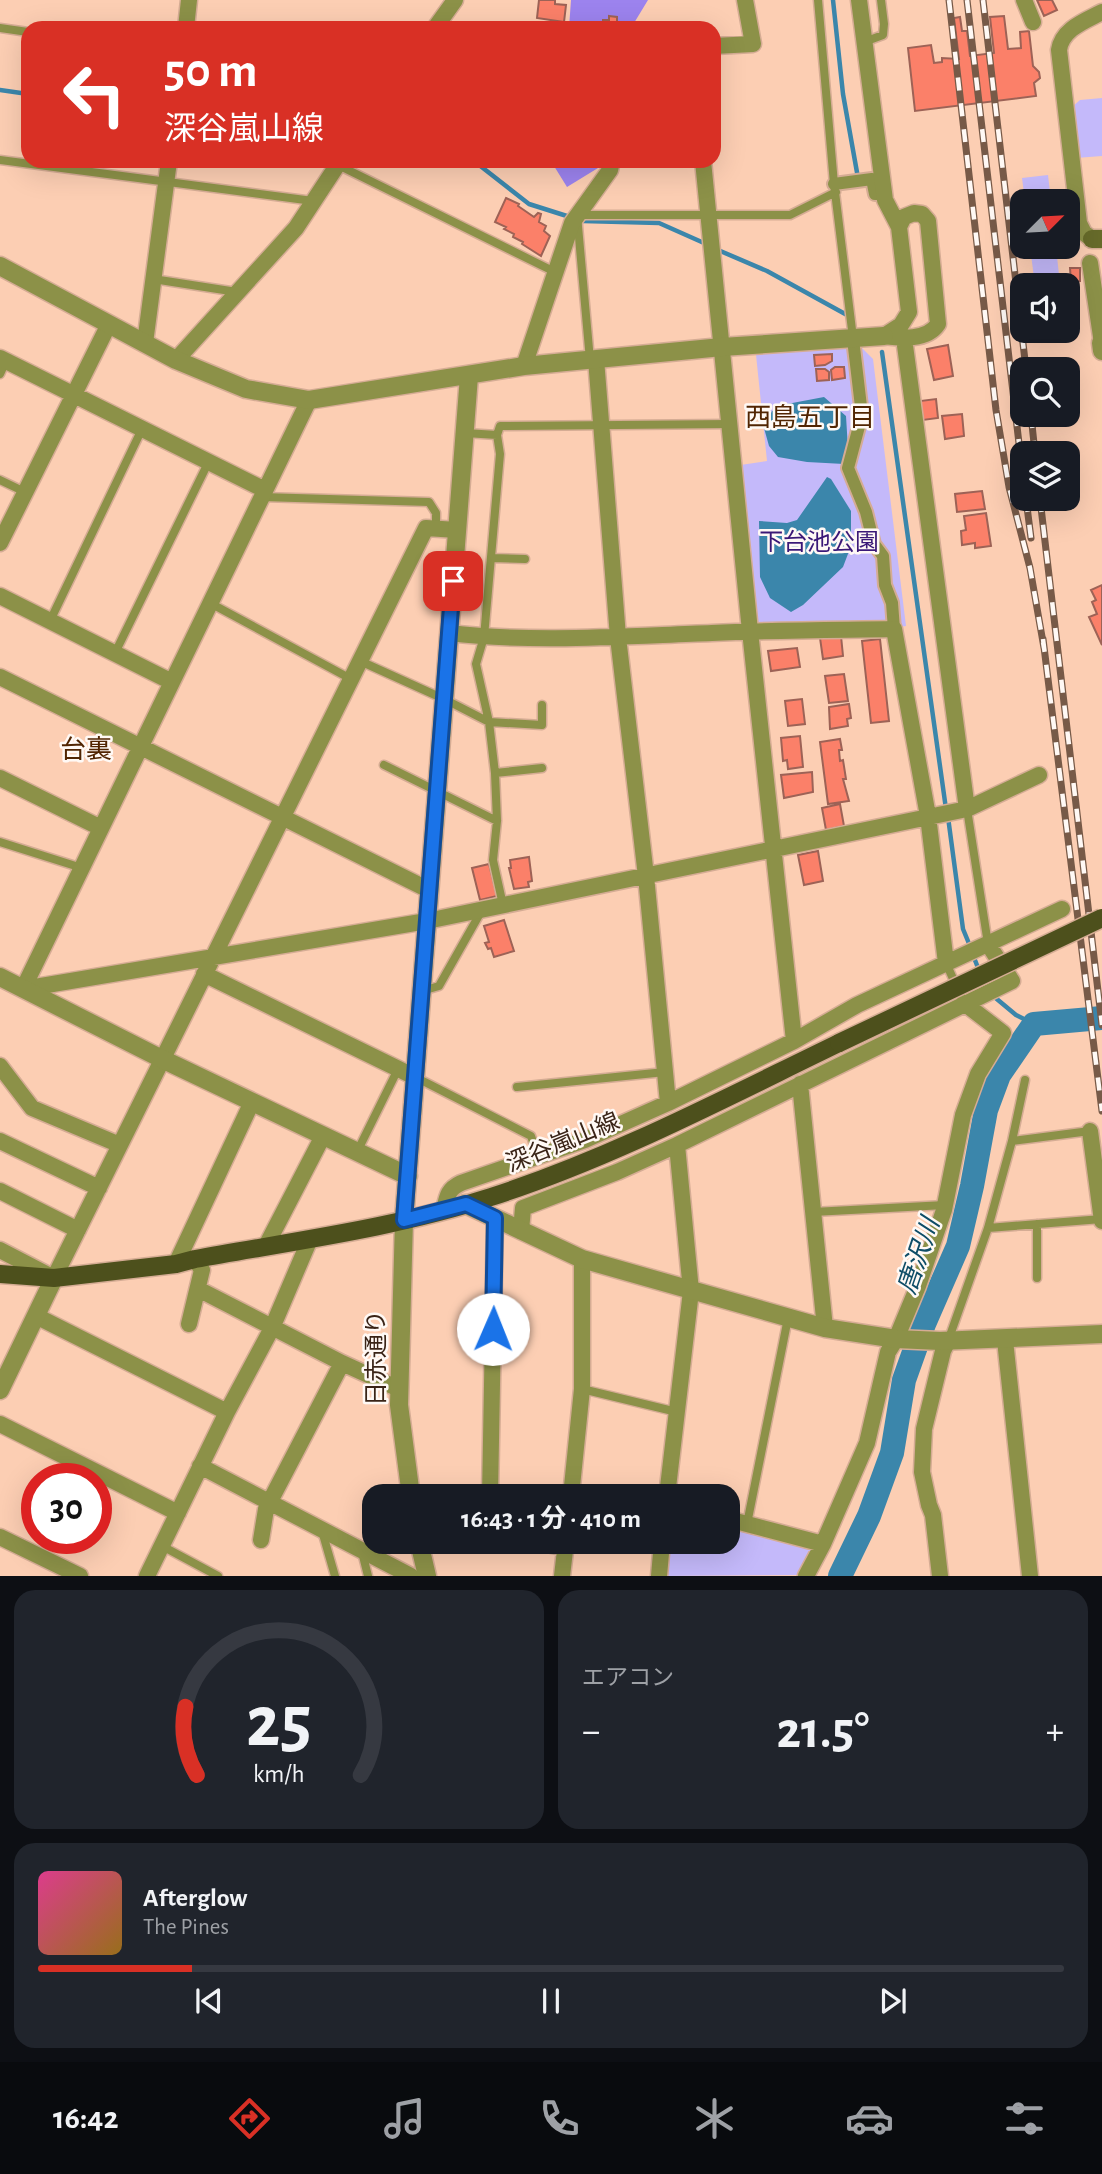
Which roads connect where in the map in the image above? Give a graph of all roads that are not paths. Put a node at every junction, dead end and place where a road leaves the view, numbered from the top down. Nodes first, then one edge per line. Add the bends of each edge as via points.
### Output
1 (190, 0) edge
2 (456, 0) edge
3 (745, 0) edge
4 (818, 0) edge
5 (859, 0) edge
6 (881, 0) edge
7 (1024, 0) edge
8 (1102, 12) edge
9 (187, 21) edge
10 (440, 21) edge
11 (1094, 21) edge
12 (1033, 22) dead end
13 (0, 28) edge
14 (21, 31) edge
15 (864, 42) junction
16 (721, 46) edge
17 (0, 160) edge
18 (21, 163) edge
19 (63, 168) edge
20 (168, 168) edge
21 (336, 168) edge
22 (349, 168) edge
23 (610, 168) edge
24 (704, 168) edge
25 (166, 181) junction
26 (883, 182) junction
27 (835, 188) junction
28 (313, 201) junction
29 (914, 213) junction
30 (577, 215) junction
31 (709, 215) junction
32 (899, 227) junction
33 (1097, 239) edge
34 (1090, 262) dead end
35 (0, 266) edge
36 (555, 272) junction
37 (153, 279) junction
38 (238, 292) junction
39 (909, 312) junction
40 (109, 324) junction
41 (938, 324) junction
42 (895, 335) junction
43 (853, 339) junction
44 (145, 343) junction
45 (1102, 345) edge
46 (722, 347) junction
47 (176, 360) junction
48 (593, 360) junction
49 (2, 364) edge
50 (524, 366) junction
51 (469, 376) junction
52 (74, 395) junction
53 (309, 400) junction
54 (730, 424) junction
55 (601, 426) junction
56 (142, 429) junction
57 (465, 433) junction
58 (497, 435) junction
59 (208, 463) junction
60 (0, 480) edge
61 (25, 492) junction
62 (264, 494) junction
63 (436, 528) junction
64 (457, 530) junction
65 (0, 542) edge
66 (491, 558) junction
67 (525, 559) dead end
68 (0, 596) edge
69 (211, 603) junction
70 (50, 621) junction
71 (894, 629) junction
72 (750, 631) junction
73 (450, 633) junction
74 (484, 637) junction
75 (618, 637) junction
76 (115, 653) junction
77 (360, 661) junction
78 (0, 677) edge
79 (351, 679) junction
80 (172, 682) junction
81 (444, 699) junction
82 (542, 705) dead end
83 (489, 722) junction
84 (141, 747) junction
85 (384, 765) dead end
86 (542, 768) dead end
87 (495, 773) junction
88 (1038, 775) dead end
89 (0, 778) edge
90 (437, 791) junction
91 (965, 809) junction
92 (928, 816) junction
93 (283, 818) junction
94 (497, 821) junction
95 (101, 828) junction
96 (0, 842) edge
97 (774, 848) junction
98 (82, 868) junction
99 (646, 876) junction
100 (429, 890) junction
101 (503, 905) junction
102 (1062, 909) dead end
103 (482, 910) junction
104 (1102, 918) edge
105 (427, 921) junction
106 (988, 944) junction
107 (212, 957) junction
108 (946, 963) junction
109 (204, 974) junction
110 (0, 977) edge
111 (23, 989) junction
112 (421, 992) junction
113 (964, 1003) junction
114 (858, 1005) junction
115 (794, 1041) junction
116 (868, 1051) junction
117 (162, 1059) junction
118 (0, 1066) edge
119 (398, 1069) junction
120 (665, 1072) junction
121 (415, 1077) junction
122 (1025, 1080) dead end
123 (800, 1084) junction
124 (516, 1087) dead end
125 (252, 1102) junction
126 (668, 1103) junction
127 (1090, 1131) joint
128 (323, 1136) junction
129 (1012, 1141) junction
130 (0, 1142) edge
131 (677, 1144) junction
132 (120, 1145) junction
133 (357, 1152) junction
134 (538, 1157) junction
135 (408, 1176) junction
136 (99, 1188) junction
137 (0, 1191) edge
138 (466, 1204) junction
139 (945, 1205) junction
140 (444, 1210) junction
141 (813, 1212) junction
142 (495, 1218) junction
143 (404, 1220) junction
144 (1102, 1220) edge
145 (1037, 1224) junction
146 (988, 1228) junction
147 (78, 1230) junction
148 (521, 1231) junction
149 (310, 1239) junction
150 (266, 1246) junction
151 (0, 1250) edge
152 (195, 1259) junction
153 (582, 1259) junction
154 (176, 1264) junction
155 (0, 1274) edge
156 (54, 1278) junction
157 (1037, 1278) dead end
158 (198, 1289) junction
159 (691, 1291) junction
160 (36, 1316) junction
161 (789, 1318) junction
162 (189, 1324) dead end
163 (272, 1328) junction
164 (825, 1328) junction
165 (1102, 1334) edge
166 (900, 1339) junction
167 (1005, 1340) junction
168 (944, 1341) junction
169 (342, 1363) junction
170 (399, 1389) junction
171 (582, 1389) junction
172 (0, 1390) edge
173 (227, 1412) junction
174 (678, 1413) junction
175 (0, 1424) edge
176 (200, 1466) junction
177 (409, 1484) edge
178 (490, 1484) edge
179 (572, 1484) edge
180 (669, 1484) edge
181 (270, 1501) junction
182 (178, 1513) junction
183 (740, 1522) edge
184 (747, 1524) junction
185 (321, 1528) junction
186 (0, 1537) edge
187 (261, 1540) dead end
188 (823, 1544) junction
189 (162, 1546) junction
190 (361, 1549) junction
191 (422, 1554) edge
192 (565, 1554) edge
193 (661, 1554) edge
194 (80, 1576) edge
195 (147, 1576) edge
196 (218, 1576) edge
197 (335, 1576) edge
198 (368, 1576) edge
199 (411, 1576) edge
200 (427, 1576) edge
201 (562, 1576) edge
202 (659, 1576) edge
203 (807, 1576) edge
204 (940, 1576) edge
205 (1030, 1576) edge

1 - 9 street
2 - 10 street
3 - 16 street via 753,44
4 - 27 lane
5 - 15 street
6 - 15 lane via 883,35
7 - 12 street
8 - 11 street
11 - 33 street via 1065,36 1059,50 1079,223 1084,233
13 - 14 lane
15 - 26 street
17 - 18 lane
19 - 25 lane
20 - 25 street
21 - 28 street
22 - 36 lane
23 - 30 street
24 - 31 street
25 - 28 lane
25 - 37 street
26 - 27 street via 877,178 878,194 872,179
26 - 29 street via 893,198
26 - 32 street via 885,200
27 - 31 lane via 790,215
27 - 43 lane
28 - 38 street via 296,228
29 - 32 street via 904,217
29 - 41 street via 928,221
30 - 31 lane
30 - 36 street
30 - 48 lane
31 - 46 street
32 - 39 street
34 - 45 street
35 - 40 street
36 - 50 street
37 - 38 lane
37 - 44 street
38 - 47 street
39 - 41 street
39 - 42 street
40 - 44 street
40 - 52 street
41 - 42 street via 928,333
42 - 43 street
42 - 91 street
43 - 46 street
43 - 71 street via 862,415 848,468 874,544 883,556
44 - 47 street
46 - 48 street
46 - 54 street
47 - 53 street via 246,389
48 - 50 street
48 - 55 street
49 - 52 street
50 - 51 street
51 - 53 street
51 - 57 street, 日赤通り
52 - 56 street
52 - 61 street
53 - 62 street
54 - 55 lane
54 - 72 street
55 - 58 lane via 500,426
55 - 75 street
56 - 59 street
56 - 70 lane
57 - 58 lane
57 - 64 street, 日赤通り
58 - 66 lane via 500,454
59 - 62 street
59 - 76 lane
60 - 61 lane
61 - 65 street
62 - 63 lane via 429,502 436,513
62 - 69 street
63 - 64 street
63 - 77 street via 425,528
64 - 73 street, 日赤通り
66 - 67 lane
66 - 74 lane
68 - 70 street
69 - 79 lane
69 - 80 street
70 - 76 street
71 - 72 street
71 - 92 street
72 - 75 street
72 - 97 street
73 - 74 street
73 - 81 street, 日赤通り
74 - 75 street
74 - 83 lane via 476,664
75 - 99 street
76 - 80 street
77 - 79 street
77 - 81 lane
78 - 84 street
79 - 93 street
80 - 84 street
81 - 83 lane
81 - 90 street, 日赤通り
82 - 83 lane via 541,725
83 - 87 lane
84 - 93 street
84 - 95 street
85 - 90 lane
86 - 87 lane
87 - 94 lane
88 - 91 street
89 - 95 street
90 - 94 lane
90 - 100 street, 日赤通り
91 - 92 street
91 - 106 lane
92 - 97 street
92 - 108 street
93 - 100 street
93 - 107 street
94 - 101 lane via 493,860
95 - 98 street
96 - 98 lane
97 - 99 street
97 - 115 street
98 - 111 street
99 - 101 street
99 - 120 street
100 - 105 street, 日赤通り
101 - 103 street
102 - 106 street
103 - 105 street
103 - 112 lane via 439,986
104 - 138 main road, 深谷嵐山線, bridge via 674,1124 571,1169
105 - 107 street
105 - 112 street, 日赤通り
106 - 108 street
106 - 113 street via 1012,981
107 - 109 street
107 - 111 street
108 - 113 lane
108 - 114 street
109 - 117 street
109 - 119 street
110 - 111 street
111 - 117 street
112 - 121 street, 日赤通り
113 - 116 street
113 - 139 street via 1003,1032 978,1073 963,1115
114 - 115 street
114 - 116 street
115 - 126 street
116 - 123 street
117 - 125 street
117 - 132 street
118 - 132 street via 32,1108
119 - 121 street
119 - 133 lane
120 - 124 lane
120 - 126 street
121 - 134 lane via 531,1136
121 - 135 street, 日赤通り
122 - 129 lane
123 - 131 street
123 - 141 street
125 - 128 street
125 - 154 street
126 - 134 street
127 - 129 lane
127 - 144 street
128 - 133 street
128 - 150 street
129 - 146 lane
130 - 136 street
131 - 148 street via 523,1208
131 - 159 street
132 - 136 street
133 - 135 street
134 - 140 street via 452,1188
135 - 143 street, 日赤通り
136 - 147 street
137 - 147 street
138 - 140 main road, 深谷嵐山線
138 - 142 street
139 - 141 lane
139 - 166 street
140 - 143 main road, 深谷嵐山線
141 - 164 street
142 - 148 street
142 - 178 street
143 - 149 main road, 深谷嵐山線
143 - 170 street, 日赤通り
144 - 145 lane
145 - 146 lane
145 - 157 lane
146 - 168 lane
147 - 156 street
148 - 153 street
149 - 150 main road, 深谷嵐山線
149 - 163 street
150 - 152 main road, 深谷嵐山線
151 - 156 street
152 - 154 main road, 深谷嵐山線
152 - 158 street via 202,1270
153 - 159 street
153 - 171 street
154 - 156 main road, 深谷嵐山線
155 - 156 main road, 深谷嵐山線
156 - 160 street
158 - 162 street
158 - 163 street
159 - 161 street
159 - 174 street
160 - 172 street
160 - 173 street
161 - 164 street
161 - 184 lane
163 - 169 street
163 - 173 street
164 - 166 street
165 - 167 street
166 - 168 street
166 - 188 street via 888,1352 867,1443
167 - 168 street
167 - 205 street
168 - 204 street via 924,1429 922,1472 933,1515
169 - 170 street
169 - 181 street
170 - 177 street, 日赤通り
171 - 174 lane
171 - 179 street
173 - 176 street
174 - 180 street
175 - 182 street
176 - 181 street
176 - 182 street
181 - 185 street
181 - 187 street
182 - 189 street
183 - 184 street
184 - 188 street
185 - 190 street
185 - 197 lane
186 - 194 street
188 - 203 street
189 - 195 street
189 - 196 lane
190 - 198 lane
190 - 199 street
191 - 200 street
192 - 201 street
193 - 202 street

